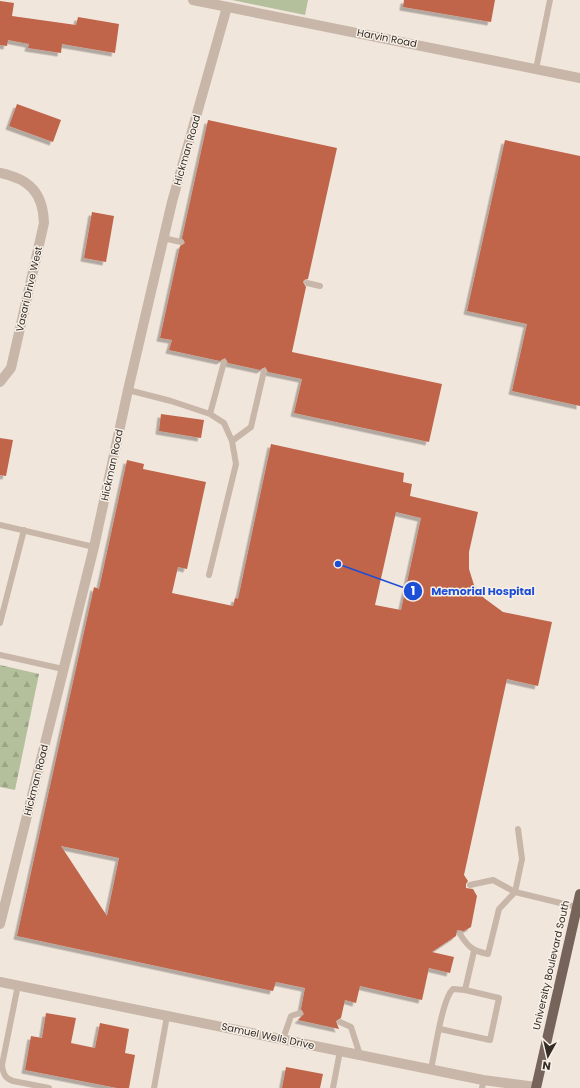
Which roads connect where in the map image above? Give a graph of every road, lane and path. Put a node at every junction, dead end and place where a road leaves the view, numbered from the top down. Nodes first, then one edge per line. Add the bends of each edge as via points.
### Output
1 (193, 0) edge
2 (550, 0) edge
3 (227, 7) junction
4 (536, 69) junction
5 (580, 78) edge
6 (0, 173) edge
7 (163, 238) junction
8 (181, 242) dead end
9 (307, 283) dead end
10 (320, 286) dead end
11 (224, 362) dead end
12 (264, 371) dead end
13 (0, 382) edge
14 (128, 390) junction
15 (210, 414) junction
16 (232, 441) junction
17 (0, 525) edge
18 (24, 530) junction
19 (94, 547) junction
20 (209, 575) dead end
21 (0, 623) edge
22 (0, 655) edge
23 (63, 669) junction
24 (518, 829) dead end
25 (470, 886) dead end
26 (515, 892) junction
27 (580, 894) edge
28 (578, 908) edge
29 (0, 924) edge
30 (460, 934) dead end
31 (474, 951) junction
32 (0, 982) edge
33 (18, 985) junction
34 (466, 990) junction
35 (300, 1013) dead end
36 (167, 1016) junction
37 (340, 1022) dead end
38 (440, 1029) junction
39 (283, 1038) junction
40 (340, 1051) junction
41 (360, 1055) junction
42 (431, 1069) junction
43 (483, 1084) edge
44 (49, 1088) edge
45 (154, 1088) edge
46 (333, 1088) edge
47 (536, 1088) edge

1 - 3 street, Harvin Road
2 - 4 lane
3 - 4 street, Harvin Road
3 - 7 street, Hickman Road
4 - 5 street, Harvin Road
6 - 13 street, Vasari Drive West via 14,176 29,184 44,208 44,223 11,368
7 - 8 lane
7 - 14 street, Hickman Road
9 - 10 lane
11 - 15 lane
12 - 16 lane via 251,427
14 - 15 lane
14 - 19 street, Hickman Road
15 - 16 lane via 224,424
16 - 20 lane via 236,464
17 - 18 lane
18 - 19 lane
18 - 21 lane
19 - 23 street, Hickman Road
22 - 23 lane
23 - 29 street, Hickman Road
24 - 26 lane via 522,859
25 - 26 lane via 493,880
26 - 28 lane
26 - 31 lane via 499,909 488,954
27 - 28 main road, University Boulevard South
28 - 47 main road, University Boulevard South
30 - 31 lane
31 - 34 lane
32 - 33 street, Samuel Wells Drive
33 - 36 street, Samuel Wells Drive
33 - 44 lane via 2,1065 3,1072 8,1080 13,1082
34 - 38 lane via 453,989 448,994
34 - 38 lane via 500,998 490,1040
35 - 39 lane via 291,1016
36 - 39 street, Samuel Wells Drive
36 - 45 lane
37 - 41 lane via 351,1027
38 - 42 lane
39 - 40 street, Samuel Wells Drive
40 - 41 street, Samuel Wells Drive
40 - 46 lane
41 - 42 street, Samuel Wells Drive
42 - 43 street, Samuel Wells Drive
43 - 47 street, Samuel Wells Drive

